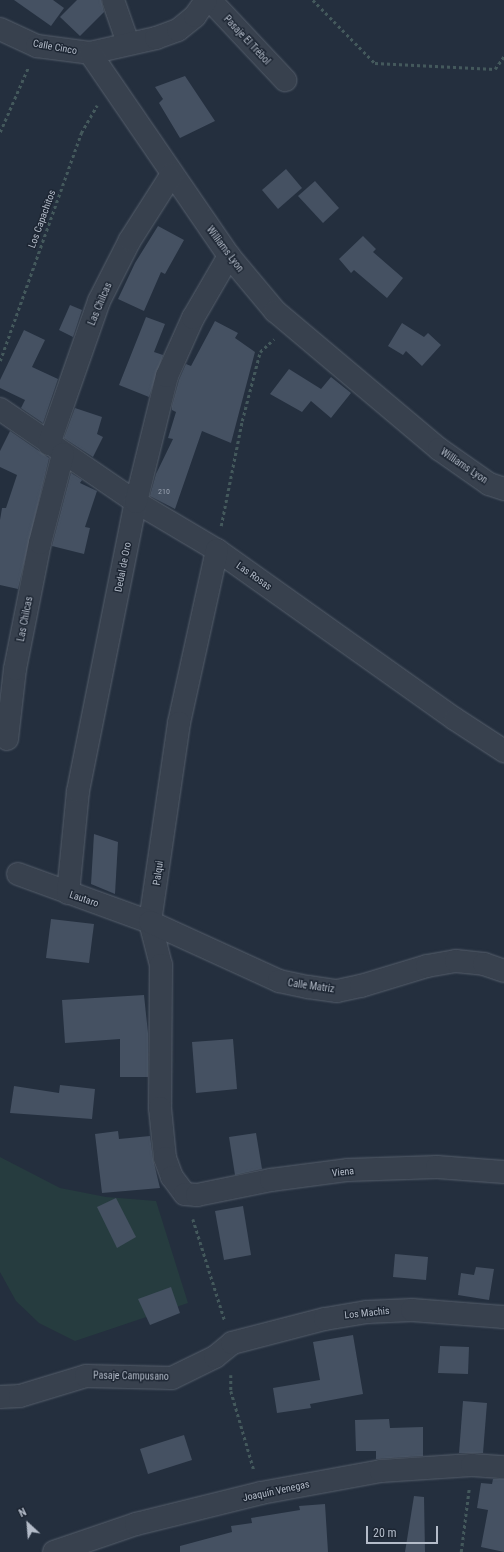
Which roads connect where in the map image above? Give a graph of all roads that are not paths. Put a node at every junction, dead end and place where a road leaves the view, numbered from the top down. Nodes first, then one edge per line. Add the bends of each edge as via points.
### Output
1 (113, 0) edge
2 (206, 0) edge
3 (210, 0) edge
4 (0, 29) edge
5 (128, 43) junction
6 (90, 53) junction
7 (285, 80) dead end
8 (172, 174) junction
9 (229, 256) junction
10 (0, 409) edge
11 (56, 449) junction
12 (504, 489) edge
13 (136, 502) junction
14 (217, 550) junction
15 (7, 668) edge
16 (7, 739) dead end
17 (504, 750) edge
18 (18, 874) dead end
19 (68, 893) junction
20 (150, 922) junction
21 (504, 971) edge
22 (504, 1172) edge
23 (184, 1194) joint
24 (504, 1317) edge
25 (232, 1343) joint
26 (0, 1397) edge
27 (504, 1467) edge
28 (54, 1552) edge

1 - 5 street
2 - 5 street via 195,16 178,30
3 - 7 street, Pasaje El Trébol
4 - 6 street, Calle Cinco via 37,46
5 - 6 street
6 - 8 street, Williams Lyon
8 - 9 street, Williams Lyon
8 - 11 street, Las Chilcas via 130,240 99,301
9 - 12 street, Williams Lyon via 289,325 439,449 489,484
9 - 13 street, Dedal de Oro via 194,318 167,376
10 - 11 street, Las Rosas
11 - 13 street, Las Rosas
11 - 15 street, Las Chilcas via 40,543
13 - 14 street, Las Rosas
13 - 19 street, Dedal de Oro via 78,791
14 - 17 street, Las Rosas via 455,720
14 - 20 street, Palqui via 179,723
15 - 16 street, Las Chilcas
18 - 19 street, Lautaro
19 - 20 street, Lautaro
20 - 21 street, Calle Matriz via 279,981 308,987 337,990 361,986 427,966 456,961 484,964
20 - 23 street, Palqui via 161,965 160,1108 165,1158 172,1177
22 - 23 street, Viena via 437,1167 348,1170 271,1180 197,1195
24 - 25 street, Los Machis via 412,1310 367,1312 325,1318
25 - 26 street, Pasaje Campusano via 215,1357 172,1378 86,1376 20,1396
27 - 28 street, Joaquín Venegas via 472,1465 381,1471 261,1493 136,1524

